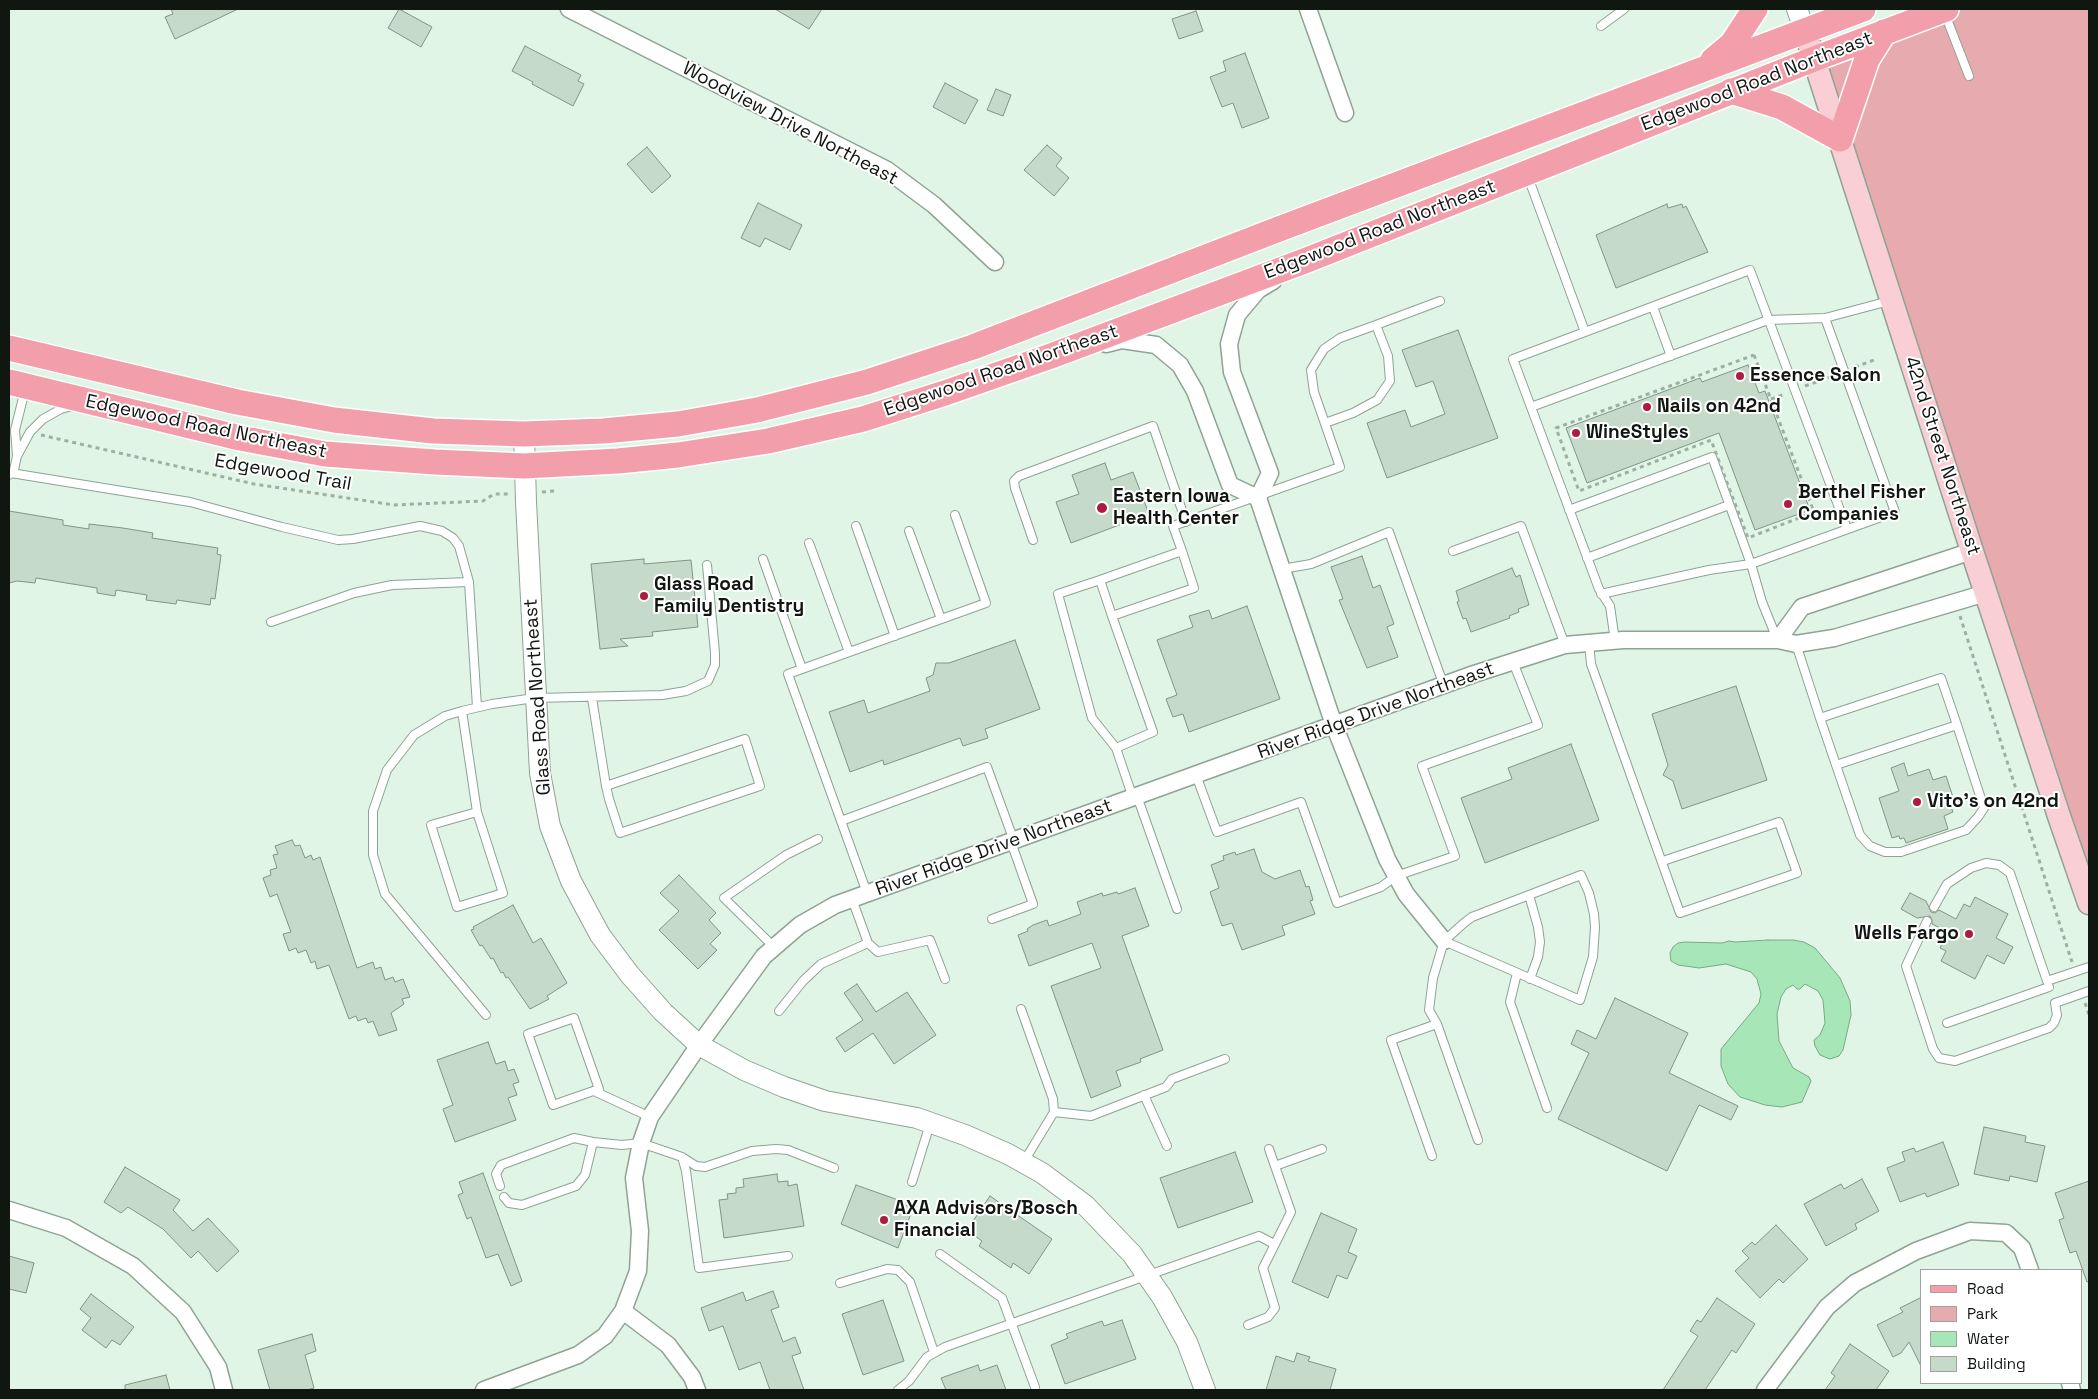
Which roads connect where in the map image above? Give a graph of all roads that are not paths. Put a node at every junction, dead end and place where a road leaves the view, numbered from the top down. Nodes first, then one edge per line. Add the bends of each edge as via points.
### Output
1 (570, 9) edge
2 (1308, 9) edge
3 (1624, 9) edge
4 (1755, 9) edge
5 (1863, 9) edge
6 (1945, 9) edge
7 (1801, 20) edge
8 (1601, 26) dead end
9 (1884, 32) junction
10 (1814, 58) junction
11 (1698, 71) junction
12 (1969, 76) dead end
13 (1731, 91) junction
14 (1345, 113) dead end
15 (1840, 139) junction
16 (1526, 173) junction
17 (1308, 260) junction
18 (995, 262) dead end
19 (1891, 300) junction
20 (1440, 301) dead end
21 (1653, 307) junction
22 (1825, 318) junction
23 (1768, 320) junction
24 (1376, 325) junction
25 (1585, 332) junction
26 (9, 348) edge
27 (1051, 356) junction
28 (1672, 356) junction
29 (108, 372) junction
30 (17, 384) edge
31 (88, 402) junction
32 (1531, 407) junction
33 (1325, 423) junction
34 (524, 434) junction
35 (16, 456) junction
36 (524, 466) junction
37 (10, 474) edge
38 (1258, 498) junction
39 (1729, 505) junction
40 (1569, 510) junction
41 (955, 515) dead end
42 (1186, 522) junction
43 (856, 526) dead end
44 (1847, 529) junction
45 (909, 531) dead end
46 (1033, 540) dead end
47 (809, 543) dead end
48 (1182, 551) junction
49 (1453, 551) dead end
50 (1972, 551) junction
51 (1587, 558) junction
52 (764, 559) dead end
53 (1751, 564) junction
54 (707, 565) dead end
55 (1282, 569) junction
56 (1100, 580) junction
57 (469, 582) junction
58 (1986, 593) junction
59 (1601, 594) junction
60 (1112, 616) junction
61 (940, 619) junction
62 (271, 622) dead end
63 (895, 636) junction
64 (1615, 640) junction
65 (1778, 640) junction
66 (1589, 643) junction
67 (1796, 644) junction
68 (1565, 645) junction
69 (849, 652) junction
70 (1513, 662) junction
71 (802, 669) junction
72 (1444, 686) junction
73 (535, 698) junction
74 (592, 698) junction
75 (477, 707) junction
76 (462, 711) junction
77 (1820, 718) junction
78 (1334, 725) junction
79 (1956, 725) junction
80 (1116, 748) junction
81 (1836, 765) junction
82 (1196, 775) junction
83 (606, 786) junction
84 (1135, 797) junction
85 (477, 812) junction
86 (841, 821) junction
87 (818, 839) dead end
88 (1012, 841) junction
89 (1663, 861) junction
90 (1396, 876) junction
91 (1529, 895) junction
92 (860, 896) junction
93 (2089, 903) edge
94 (1934, 908) dead end
95 (1177, 909) dead end
96 (992, 919) dead end
97 (1926, 921) dead end
98 (1444, 942) junction
99 (868, 943) junction
100 (774, 947) junction
101 (2089, 967) edge
102 (1517, 973) junction
103 (946, 979) dead end
104 (1530, 979) junction
105 (2048, 984) junction
106 (2089, 991) edge
107 (2054, 1003) junction
108 (1021, 1009) dead end
109 (779, 1011) dead end
110 (486, 1015) dead end
111 (1947, 1022) dead end
112 (1437, 1024) junction
113 (699, 1045) junction
114 (1225, 1059) dead end
115 (594, 1091) junction
116 (1144, 1095) junction
117 (1547, 1108) dead end
118 (1054, 1112) junction
119 (650, 1117) junction
120 (930, 1123) junction
121 (1478, 1140) dead end
122 (593, 1142) junction
123 (642, 1142) junction
124 (1167, 1146) dead end
125 (1269, 1149) dead end
126 (1322, 1149) dead end
127 (1432, 1156) dead end
128 (682, 1157) junction
129 (1024, 1163) junction
130 (1275, 1166) junction
131 (834, 1168) dead end
132 (912, 1182) dead end
133 (500, 1186) dead end
134 (504, 1197) dead end
135 (9, 1210) edge
136 (1274, 1244) junction
137 (940, 1254) dead end
138 (788, 1256) dead end
139 (2030, 1269) edge
140 (1146, 1274) junction
141 (840, 1283) dead end
142 (623, 1311) junction
143 (1011, 1323) junction
144 (1248, 1325) dead end
145 (934, 1352) junction
146 (1035, 1387) dead end
147 (224, 1390) edge
148 (484, 1390) edge
149 (697, 1390) edge
150 (898, 1390) edge
151 (1205, 1390) edge
152 (1765, 1390) edge

1 - 18 street, Woodview Drive Northeast via 887,170 934,205
2 - 14 street
3 - 8 lane
4 - 11 main road via 1732,44
5 - 7 main road, Edgewood Road Northeast
6 - 9 main road, Edgewood Road Northeast
6 - 12 lane
7 - 10 main road, 42nd Street Northeast
7 - 11 main road, Edgewood Road Northeast
9 - 10 main road, Edgewood Road Northeast
9 - 15 main road via 1867,59
10 - 13 main road, Edgewood Road Northeast
10 - 15 main road, 42nd Street Northeast
11 - 34 main road, Edgewood Road Northeast via 973,347 867,382 757,410 678,424
13 - 15 main road via 1782,107
13 - 16 main road, Edgewood Road Northeast
15 - 19 main road, 42nd Street Northeast
16 - 17 main road, Edgewood Road Northeast
16 - 25 lane
17 - 27 main road, Edgewood Road Northeast
17 - 38 street via 1258,290 1237,315 1229,344 1232,372 1270,473
19 - 22 lane
19 - 50 main road, 42nd Street Northeast
20 - 24 lane
21 - 23 lane via 1750,270
21 - 25 lane
21 - 28 lane
22 - 23 lane
22 - 44 lane via 1895,512
23 - 28 lane
23 - 44 lane
24 - 33 lane via 1340,338 1324,349 1311,370 1314,392
24 - 33 lane via 1388,356 1390,381 1377,400
25 - 32 lane via 1513,360
26 - 29 main road, Edgewood Road Northeast
27 - 36 main road, Edgewood Road Northeast via 863,419 768,441 670,456
27 - 38 street via 1122,340 1156,346 1180,365 1195,392 1230,485
28 - 32 lane
29 - 30 main road via 39,376
29 - 34 main road, Edgewood Road Northeast via 237,402 334,420 433,431
30 - 31 main road, Edgewood Road Northeast
30 - 35 lane
31 - 35 lane via 61,409 44,419 30,432
31 - 36 main road, Edgewood Road Northeast via 240,438 325,454
32 - 40 lane
33 - 38 lane via 1340,467
34 - 36 street, Glass Road Northeast
35 - 37 lane via 14,470
36 - 73 street, Glass Road Northeast
37 - 57 lane via 190,502 338,540 420,526 431,527 453,538 459,546
38 - 42 lane
38 - 55 street
39 - 40 lane via 1712,457
39 - 51 lane
39 - 53 lane
40 - 51 lane
41 - 61 lane via 986,603
42 - 46 lane via 1153,426 1019,476 1014,481 1015,488
42 - 48 lane via 1173,526
43 - 63 lane
44 - 53 lane
45 - 61 lane
47 - 69 lane
48 - 56 lane
48 - 60 lane via 1194,588
49 - 68 lane via 1521,526
50 - 58 main road, 42nd Street Northeast
50 - 65 street via 1802,606
51 - 59 lane
52 - 71 lane
53 - 59 lane
53 - 65 lane
54 - 74 lane via 716,653 708,681 686,691 662,695
55 - 72 lane via 1311,564 1389,532
55 - 78 street
56 - 60 lane
56 - 80 lane via 1058,594 1092,718
57 - 62 lane via 392,584 354,593
57 - 75 lane
58 - 67 street, River Ridge Drive Northeast via 1834,638
58 - 93 main road, 42nd Street Northeast
59 - 64 lane via 1610,606
60 - 80 lane via 1153,732
61 - 63 lane
63 - 69 lane
64 - 65 street, River Ridge Drive Northeast
64 - 66 street, River Ridge Drive Northeast
65 - 67 street, River Ridge Drive Northeast
66 - 68 street, River Ridge Drive Northeast
66 - 89 lane via 1591,664
67 - 77 lane
68 - 70 street, River Ridge Drive Northeast
69 - 71 lane
70 - 72 street, River Ridge Drive Northeast
70 - 90 lane via 1538,725 1422,766 1455,856
71 - 86 lane via 788,674
72 - 78 street, River Ridge Drive Northeast
73 - 74 lane
73 - 75 lane
73 - 113 street, Glass Road Northeast via 540,773 550,826 571,881 600,935 630,976
74 - 83 lane
75 - 76 lane
76 - 85 lane
76 - 110 lane via 445,716 414,735 388,770 373,811 373,855 385,894
77 - 79 lane via 1941,678
77 - 81 lane
78 - 82 street, River Ridge Drive Northeast
78 - 90 street via 1386,859
79 - 81 lane
79 - 81 lane via 1984,808 1966,830 1901,852 1885,852 1870,846 1860,836
80 - 84 lane
82 - 84 street, River Ridge Drive Northeast
82 - 90 lane via 1216,832 1301,802 1337,903 1381,887
83 - 83 lane via 620,834 760,786 744,739
84 - 88 street, River Ridge Drive Northeast
84 - 95 lane
85 - 85 lane via 503,893 457,907 431,825
86 - 88 lane via 987,768
86 - 92 lane
87 - 100 lane via 786,855 724,898
88 - 92 street, River Ridge Drive Northeast
88 - 96 lane via 1033,904
89 - 89 lane via 1680,913 1797,873 1779,822
90 - 98 street
91 - 98 lane via 1472,917
91 - 104 lane via 1540,942
91 - 104 lane via 1582,875 1595,927 1590,971 1580,1000
92 - 99 lane
92 - 100 street, River Ridge Drive Northeast via 835,905 800,926
94 - 105 lane via 1947,884 1971,868 1986,863 1999,866 2010,874
97 - 107 lane via 1906,966 1933,1050 1939,1058 1955,1061 2049,1028 2057,1015
98 - 102 lane
98 - 112 lane via 1430,996 1429,1010
99 - 103 lane via 878,952 930,940
99 - 109 lane via 822,964 803,981
100 - 113 street, River Ridge Drive Northeast
101 - 105 lane
102 - 104 lane
102 - 117 lane via 1510,1002
105 - 107 lane
105 - 111 lane
106 - 107 lane
108 - 118 lane via 1053,1099
112 - 121 lane
112 - 127 lane via 1391,1040
113 - 119 street, River Ridge Drive Northeast
113 - 120 street, Glass Road Northeast via 784,1088 826,1101
114 - 116 lane via 1172,1079 1166,1087
115 - 115 lane via 599,1089 574,1018 528,1034 553,1105
115 - 119 lane
116 - 118 lane via 1091,1116
116 - 124 lane
118 - 129 lane
119 - 123 street, River Ridge Drive Northeast
120 - 129 street, Glass Road Northeast via 965,1135
120 - 132 lane
122 - 123 lane via 622,1146
122 - 133 lane via 574,1138 501,1166 496,1174
122 - 134 lane via 585,1175 576,1186 522,1205 509,1203
123 - 128 lane
123 - 142 street, River Ridge Drive Northeast via 634,1178 640,1232 638,1271
125 - 130 lane
126 - 130 lane
128 - 131 lane via 696,1166 705,1167 752,1151 776,1149 788,1150
128 - 138 lane via 699,1268
129 - 140 street, Glass Road Northeast via 1086,1205 1132,1254
130 - 136 lane via 1291,1212
135 - 147 street via 66,1228 133,1266 183,1312 218,1367
136 - 140 lane via 1258,1236
136 - 144 lane via 1263,1268 1275,1308 1268,1317
137 - 143 lane via 1002,1298
139 - 152 street via 2022,1248 2006,1233 1970,1231 1916,1251 1855,1284 1828,1307
140 - 143 lane
140 - 151 street, Glass Road Northeast via 1187,1342
141 - 145 lane via 887,1269 898,1270 910,1282
142 - 148 street, River Ridge Drive Northeast via 605,1336 578,1355
142 - 149 street via 668,1345 692,1377
143 - 145 lane
143 - 146 lane
145 - 150 lane

